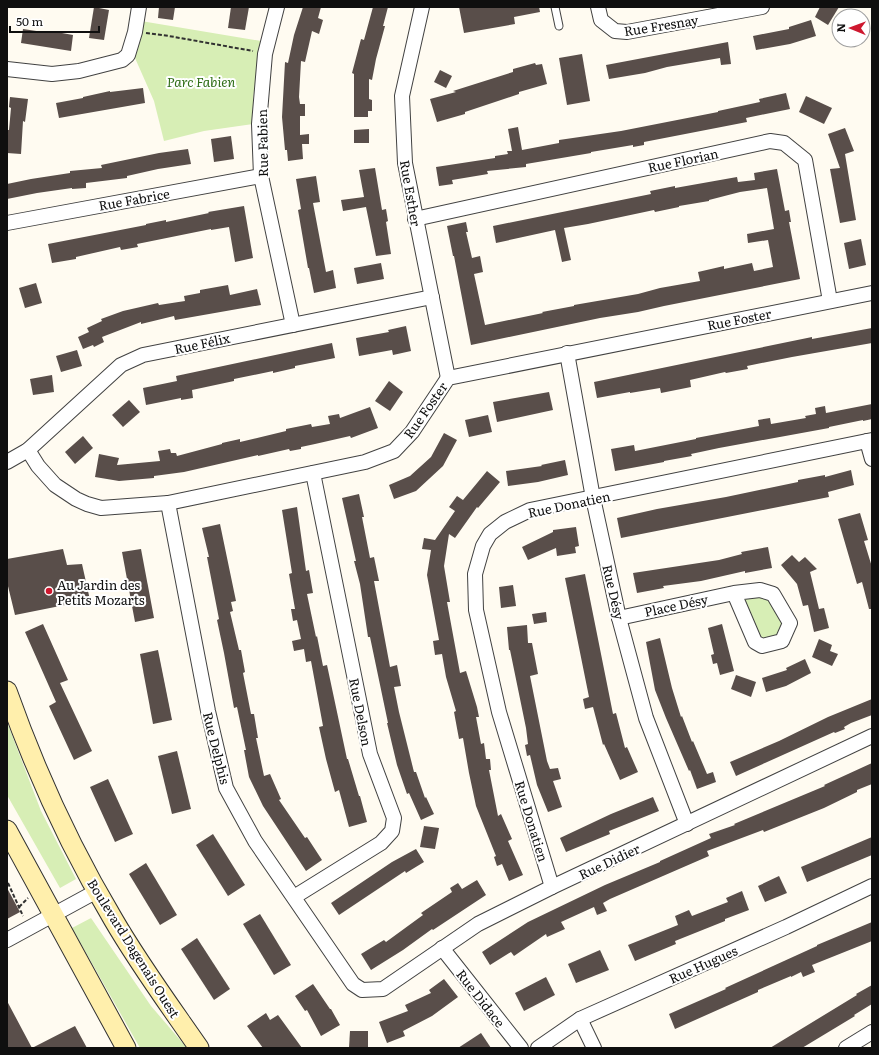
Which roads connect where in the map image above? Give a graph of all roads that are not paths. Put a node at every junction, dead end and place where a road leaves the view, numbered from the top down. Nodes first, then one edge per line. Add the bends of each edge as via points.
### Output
1 (139, 7) edge
2 (277, 7) edge
3 (422, 7) edge
4 (555, 7) edge
5 (598, 7) edge
6 (762, 7) edge
7 (558, 26) dead end
8 (7, 69) edge
9 (260, 176) junction
10 (416, 219) junction
11 (7, 222) edge
12 (872, 293) edge
13 (432, 297) junction
14 (830, 301) junction
15 (293, 325) junction
16 (567, 353) junction
17 (448, 378) junction
18 (869, 441) edge
19 (28, 450) junction
20 (872, 459) edge
21 (7, 462) edge
22 (313, 473) junction
23 (593, 498) junction
24 (168, 503) junction
25 (734, 593) dead end
26 (619, 618) junction
27 (7, 691) edge
28 (872, 736) edge
29 (687, 824) junction
30 (7, 830) edge
31 (872, 886) edge
32 (552, 887) junction
33 (97, 891) junction
34 (294, 897) junction
35 (53, 915) junction
36 (7, 940) edge
37 (442, 948) junction
38 (353, 984) joint
39 (580, 1019) junction
40 (872, 1032) edge
41 (126, 1048) edge
42 (199, 1048) edge
43 (521, 1048) edge
44 (538, 1048) edge
45 (594, 1048) edge
46 (846, 1048) edge

1 - 8 street via 128,55 122,60 79,71 52,74
2 - 9 street, Rue Fabien via 265,54 259,124
3 - 10 street, Rue Esther via 402,96 405,163
4 - 7 lane
5 - 6 street, Rue Fresnay via 601,20 615,32 628,32
9 - 11 street, Rue Fabrice
9 - 15 street, Rue Fabien
10 - 13 street, Rue Esther
10 - 14 street, Rue Florian via 770,141 784,144 805,160
12 - 14 street, Rue Foster
13 - 15 street, Rue Félix
13 - 17 street, Rue Esther
14 - 16 street, Rue Foster
15 - 19 street, Rue Félix via 143,355 121,365
16 - 17 street, Rue Foster
16 - 23 street, Rue Désy
17 - 22 street, Rue Foster via 412,432 394,451 365,462
18 - 20 street
18 - 23 street, Rue Donatien
19 - 21 street, Rue Félix
19 - 24 street, Rue Foster via 38,466 55,484 87,504 101,508
22 - 24 street, Rue Foster
22 - 34 street, Rue Delson via 370,754 394,818 392,831 381,843
23 - 26 street, Rue Désy
23 - 32 street, Rue Donatien via 530,510 505,522 490,534 483,546 475,574 476,610 499,712
24 - 34 street, Rue Delphis via 208,711 226,788 255,840
25 - 26 street, Place Désy
26 - 29 street, Rue Désy via 646,718
27 - 33 main road, Boulevard Dagenais Ouest via 46,790
28 - 29 street, Rue Didier
29 - 32 street, Rue Didier
30 - 35 main road
31 - 39 street, Rue Hugues
32 - 37 street, Rue Didier via 478,924
33 - 35 street
33 - 42 main road, Boulevard Dagenais Ouest via 118,928
34 - 38 street, Rue Delphis
35 - 36 street
35 - 41 main road
37 - 38 street, Rue Didier via 384,989 362,990
37 - 43 street, Rue Didace
39 - 44 street, Rue Hugues
39 - 45 street
40 - 46 street

